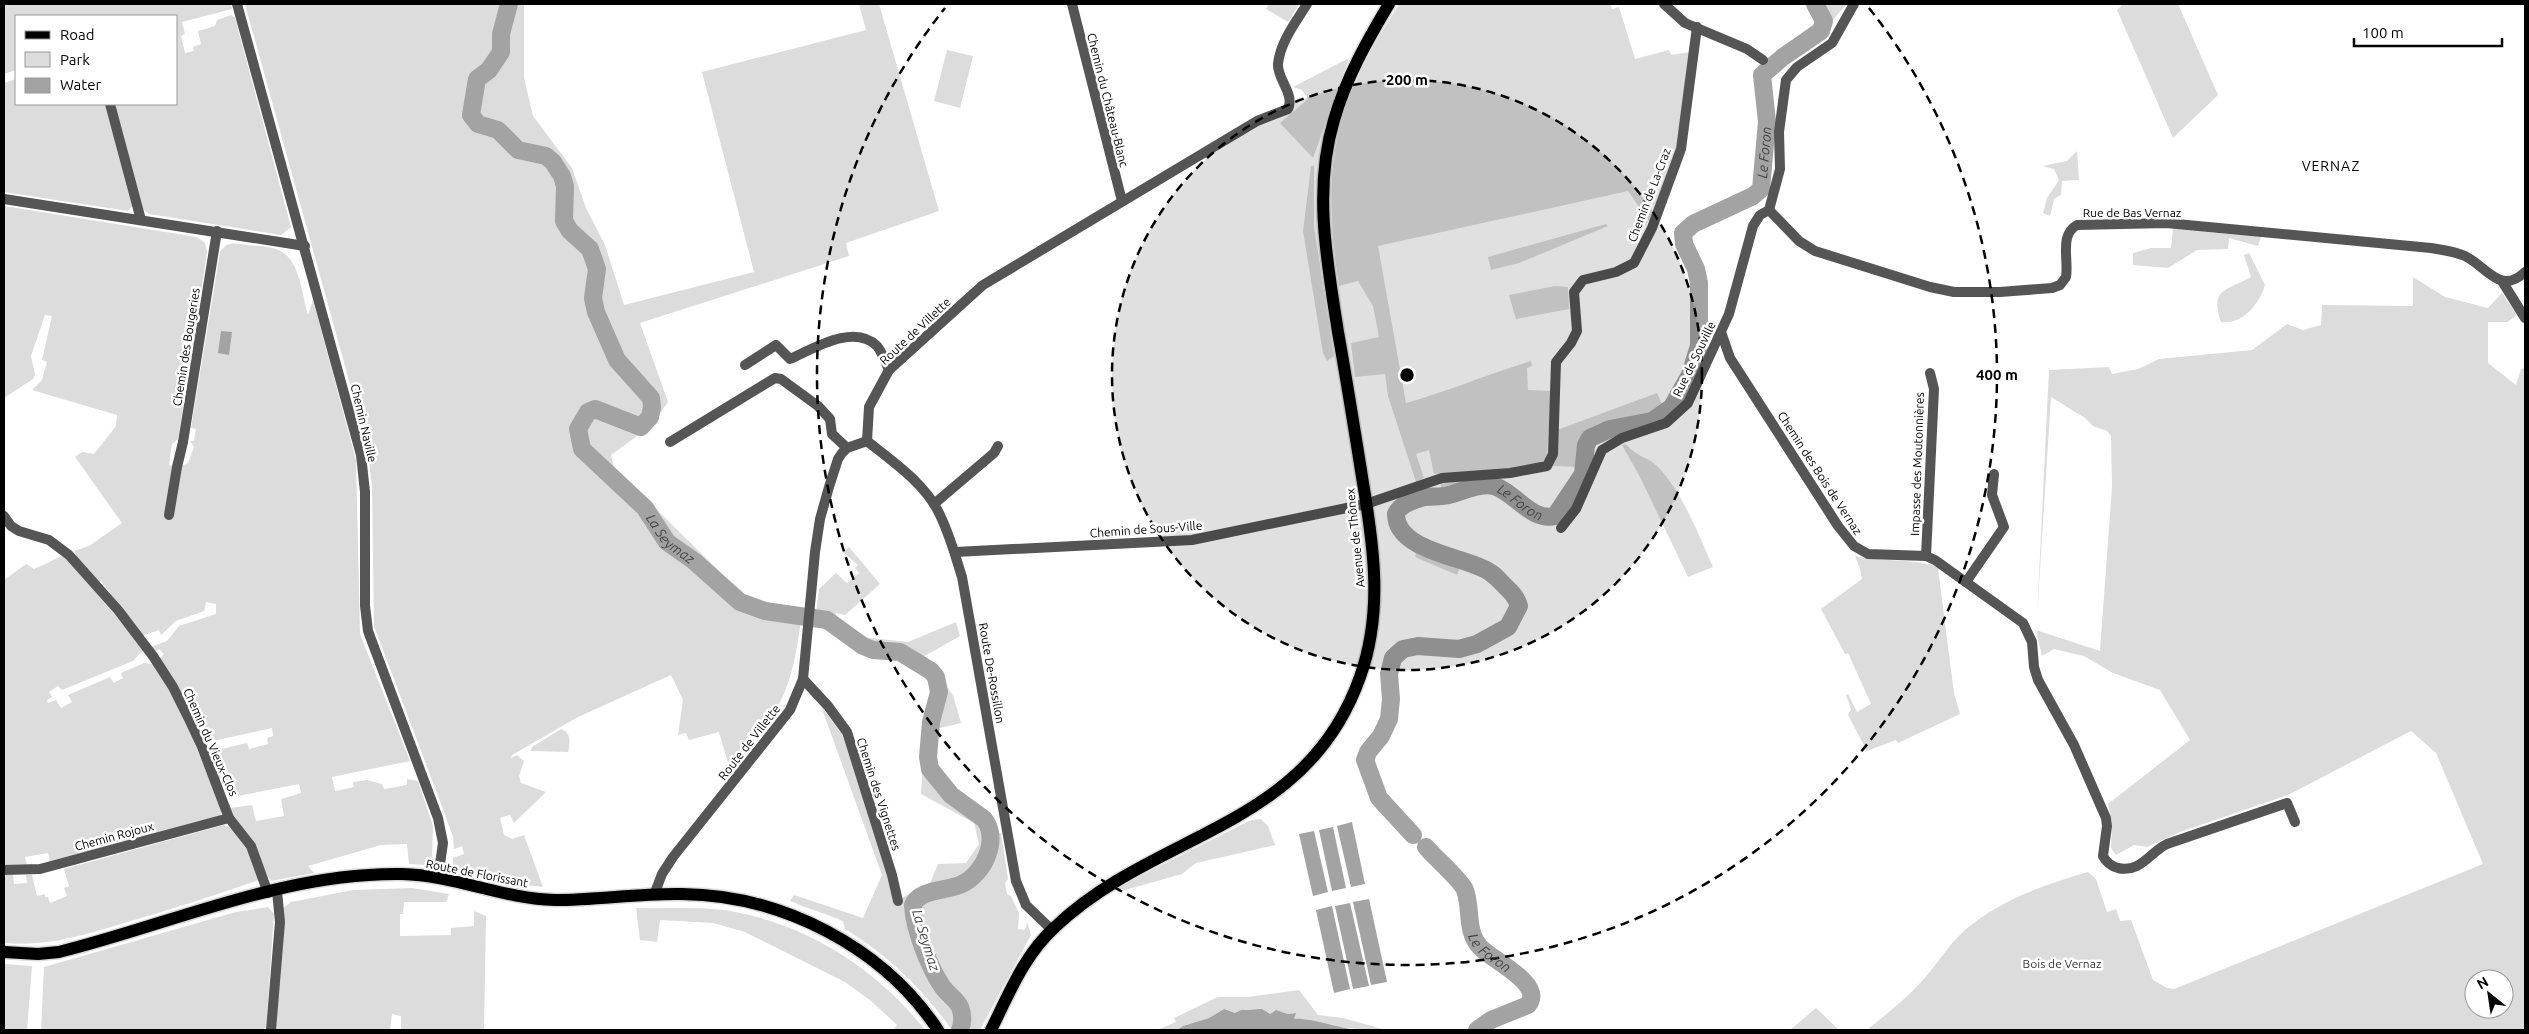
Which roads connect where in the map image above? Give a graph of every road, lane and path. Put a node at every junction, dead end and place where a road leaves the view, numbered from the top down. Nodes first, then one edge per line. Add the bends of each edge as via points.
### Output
1 (237, 4) edge
2 (1072, 4) edge
3 (1307, 4) edge
4 (1389, 4) edge
5 (1664, 4) edge
6 (1854, 4) edge
7 (1697, 28) junction
8 (1763, 60) dead end
9 (110, 105) edge
10 (4, 199) edge
11 (1122, 201) junction
12 (1769, 210) junction
13 (141, 220) junction
14 (216, 231) junction
15 (305, 246) junction
16 (2525, 272) edge
17 (2502, 280) junction
18 (2525, 318) edge
19 (1721, 332) junction
20 (745, 365) dead end
21 (889, 370) junction
22 (1930, 373) dead end
23 (867, 440) junction
24 (670, 442) dead end
25 (998, 446) dead end
26 (847, 448) junction
27 (1994, 474) dead end
28 (934, 504) junction
29 (1366, 504) junction
30 (169, 515) dead end
31 (4, 516) edge
32 (1562, 528) dead end
33 (954, 552) junction
34 (1926, 556) junction
35 (1966, 582) junction
36 (803, 679) junction
37 (229, 818) junction
38 (2295, 822) dead end
39 (4, 870) edge
40 (438, 878) junction
41 (272, 892) junction
42 (654, 894) junction
43 (898, 901) dead end
44 (1052, 929) junction
45 (4, 952) edge
46 (271, 1030) edge
47 (938, 1030) edge
48 (990, 1030) edge

1 - 15 street, Chemin Naville
2 - 11 street, Chemin du Château-Blanc
3 - 11 street, Route de Villette via 1281,51 1279,72 1289,97 1288,109 1256,121
4 - 29 main road, Avenue de Thônex via 1358,57 1333,121 1322,200 1330,282
5 - 7 street via 1679,19
6 - 12 street via 1832,43 1786,80 1779,132 1779,173
7 - 8 street via 1747,49
7 - 29 street, Chemin de La-Craz via 1681,149 1652,228 1634,262 1616,272 1583,280 1574,292 1576,331 1556,362 1551,461 1540,468 1442,478
9 - 13 street
10 - 13 street
11 - 21 street, Route de Villette via 983,286
12 - 17 street, Rue de Bas Vernaz via 1799,241 1815,251 1954,292 2052,288 2065,280 2067,236 2077,225 2157,222 2454,252
12 - 19 street, Rue de Souville via 1758,217 1751,232 1731,308
13 - 14 street
14 - 15 street
14 - 30 street, Chemin des Bougeries
15 - 40 street, Chemin Naville via 361,455 365,492 368,631 438,818 443,843
16 - 17 street via 2515,279
17 - 18 street
19 - 32 street, Rue de Souville via 1688,403 1666,423 1622,438 1602,450 1576,509
19 - 34 street, Chemin des Bois de Vernaz via 1730,358 1851,542 1861,551 1873,555
20 - 21 street via 776,346 790,359 826,342 854,336 876,346
21 - 23 street, Route de Villette via 869,407
22 - 34 street, Impasse des Moutonnières via 1934,389
23 - 26 street
23 - 28 street, Route De-Rossillon via 905,472
24 - 26 street via 775,378 818,406 830,419 832,434
25 - 28 street via 994,453
26 - 36 street, Route de Villette via 838,459 820,519
27 - 35 street via 1992,495 2004,527
28 - 33 street, Route De-Rossillon
29 - 33 street, Chemin de Sous-Ville via 1192,540
29 - 44 main road, Avenue de Thônex via 1375,594 1370,643 1354,694 1322,748 1301,771 1267,799 1108,887
31 - 37 street, Chemin du Vieux-Clos via 19,531 49,540 68,555 135,631 180,702 202,747
33 - 44 street, Route De-Rossillon via 962,577 1016,881 1026,905
34 - 35 street, Chemin des Bois de Vernaz
35 - 38 street, Chemin des Bois de Vernaz via 2018,619 2027,630 2038,680 2074,745 2106,818 2103,856 2110,864 2125,869 2138,867 2168,844 2287,802
36 - 42 street, Route de Villette via 790,710 666,866
36 - 43 street, Chemin des Vignettes via 847,732
37 - 39 street, Chemin Rojoux via 40,869
37 - 41 street, Chemin du Vieux-Clos via 250,846
40 - 41 main road, Route de Florissant via 379,875 324,881
40 - 42 main road, Route de Florissant via 539,899 624,898
41 - 45 main road, Route de Florissant via 59,952
41 - 46 street, Chemin du Vieux-Clos via 280,922
42 - 47 main road, Route de Florissant via 733,898 775,908 806,921 873,961 915,1000
44 - 48 main road, Avenue de Thônex via 1026,963

